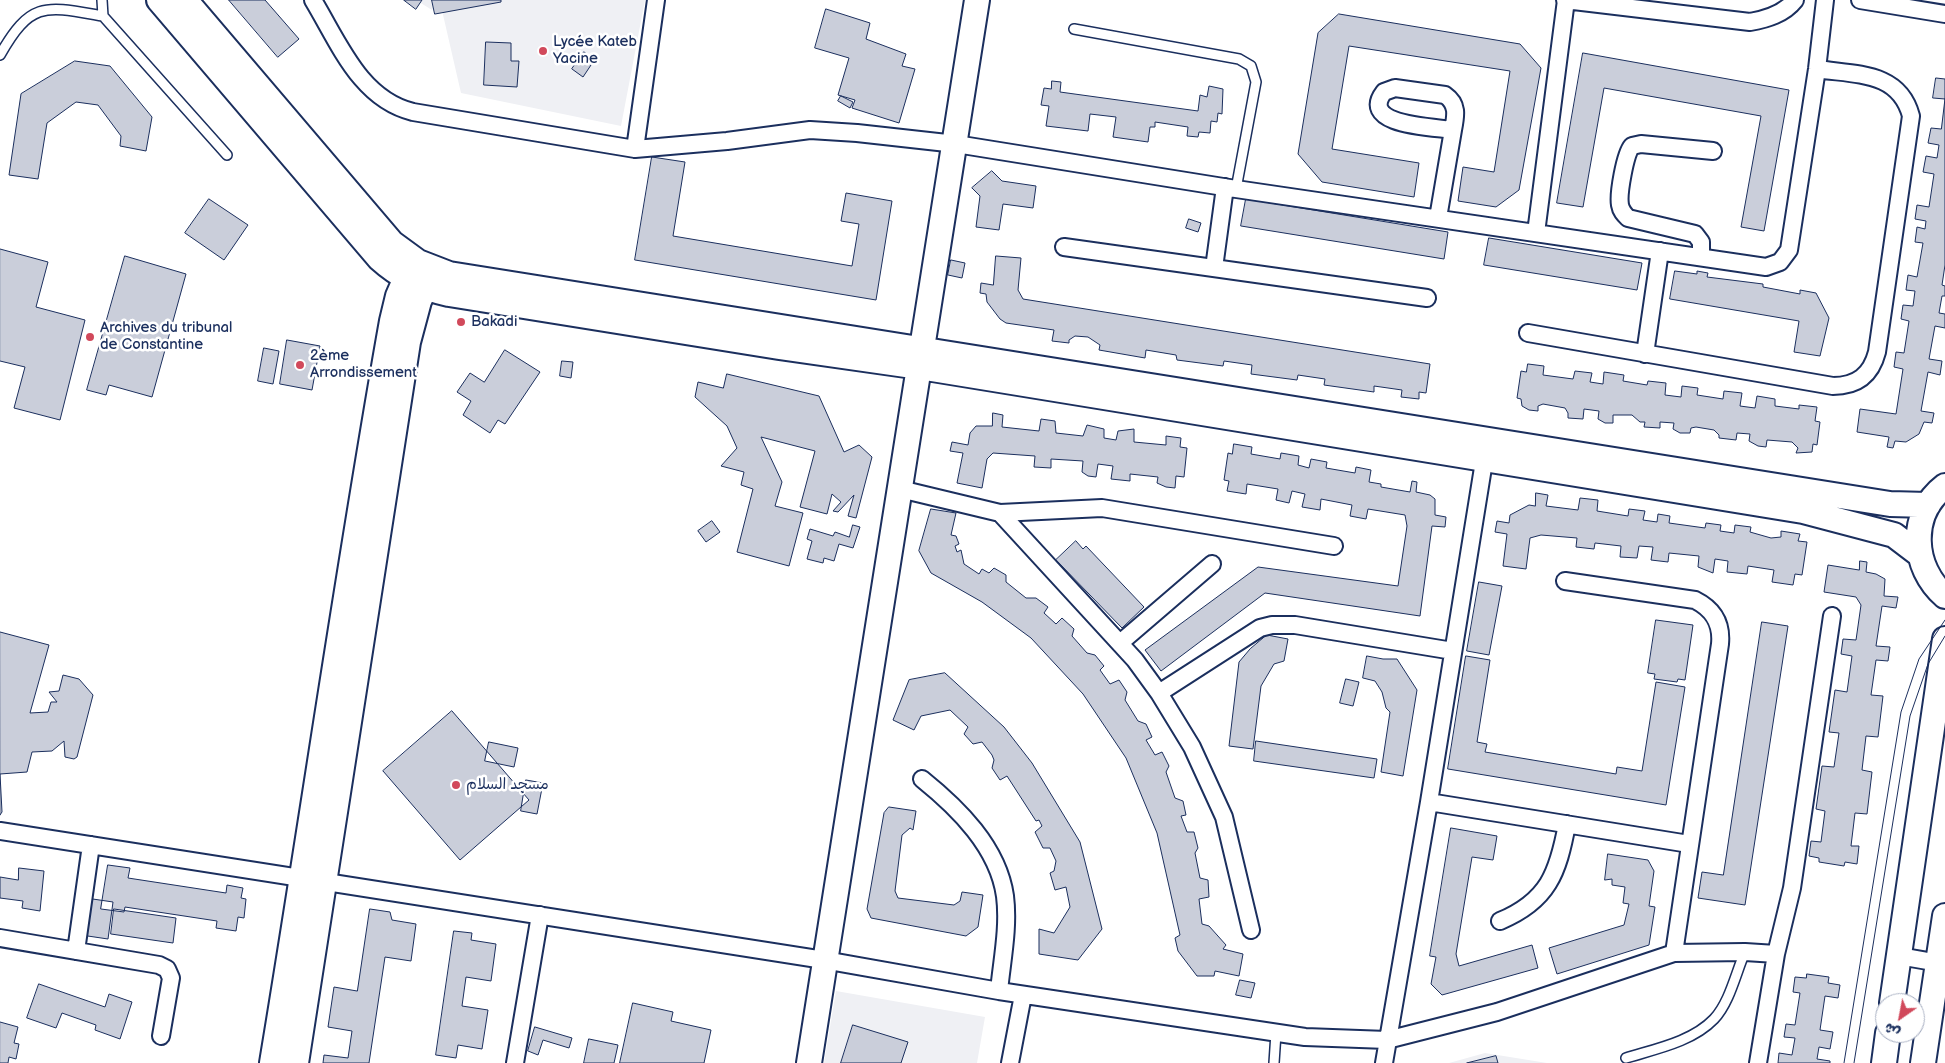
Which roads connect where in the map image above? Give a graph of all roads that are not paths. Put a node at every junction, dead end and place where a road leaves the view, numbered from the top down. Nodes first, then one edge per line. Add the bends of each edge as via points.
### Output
1 (102, 0) edge
2 (159, 0) edge
3 (184, 0) edge
4 (313, 0) edge
5 (656, 0) edge
6 (977, 0) edge
7 (1566, 0) edge
8 (1795, 0) edge
9 (1825, 0) edge
10 (1860, 0) edge
11 (1945, 14) edge
12 (103, 16) junction
13 (1074, 29) dead end
14 (0, 55) edge
15 (1817, 69) junction
16 (1453, 130) dead end
17 (956, 144) junction
18 (635, 149) junction
19 (1713, 151) dead end
20 (227, 155) dead end
21 (1231, 188) junction
22 (1438, 218) junction
23 (1536, 233) junction
24 (1064, 247) dead end
25 (1660, 251) junction
26 (376, 254) junction
27 (1701, 257) junction
28 (1214, 268) junction
29 (419, 274) junction
30 (449, 294) junction
31 (1427, 298) dead end
32 (402, 324) junction
33 (1528, 333) dead end
34 (1645, 354) junction
35 (921, 358) junction
36 (1485, 450) junction
37 (1945, 486) edge
38 (900, 489) junction
39 (1928, 505) junction
40 (1000, 513) junction
41 (1334, 546) dead end
42 (1919, 554) junction
43 (1212, 564) dead end
44 (1565, 582) dead end
45 (1945, 596) edge
46 (1832, 616) dead end
47 (1945, 639) edge
48 (1120, 643) junction
49 (1453, 652) junction
50 (1160, 693) junction
51 (922, 779) dead end
52 (1430, 802) junction
53 (1567, 824) junction
54 (0, 832) edge
55 (1689, 844) junction
56 (91, 846) junction
57 (314, 879) junction
58 (540, 915) junction
59 (1945, 916) edge
60 (1500, 920) dead end
61 (1251, 930) dead end
62 (0, 938) edge
63 (76, 951) junction
64 (1744, 952) junction
65 (1674, 953) junction
66 (1776, 954) junction
67 (1899, 956) junction
68 (824, 960) junction
69 (1941, 963) edge
70 (999, 991) junction
71 (1893, 993) edge
72 (1023, 995) junction
73 (1276, 1033) junction
74 (161, 1036) dead end
75 (1387, 1040) junction
76 (1887, 1043) edge
77 (1626, 1058) dead end
78 (272, 1063) edge
79 (296, 1063) edge
80 (515, 1063) edge
81 (809, 1063) edge
82 (1010, 1063) edge
83 (1274, 1063) edge
84 (1384, 1063) edge
85 (1758, 1063) edge
86 (1884, 1063) edge
87 (1923, 1063) edge

1 - 12 lane
2 - 26 main road
3 - 29 main road
4 - 18 street via 361,79 389,104 413,112
5 - 18 street
6 - 17 main road
7 - 8 street via 1750,22 1766,20
7 - 23 street
9 - 15 street
10 - 11 street
12 - 14 lane via 56,8 32,15 15,30
12 - 20 lane
13 - 21 lane via 1239,59 1251,66 1256,82
15 - 27 street via 1790,243 1785,256 1766,267
15 - 34 street via 1882,80 1902,94 1911,116 1874,364 1857,382 1833,386
16 - 22 street
17 - 18 street via 810,130 726,142
17 - 21 street
17 - 35 main road
19 - 27 street via 1641,144 1632,146 1626,154 1620,202 1622,211 1633,220 1695,234 1701,242
21 - 22 street
21 - 28 street
22 - 23 street
23 - 25 street
24 - 28 street
25 - 27 street
25 - 34 street
26 - 29 main road
26 - 32 main road
28 - 31 street
29 - 30 main road
29 - 32 main road
29 - 35 main road via 449,274
30 - 32 main road via 431,302 416,317
30 - 35 main road via 779,347
32 - 57 main road via 357,519
33 - 34 street
35 - 36 main road
35 - 38 main road
36 - 39 main road via 1890,504
36 - 42 main road via 1803,511 1894,535
36 - 49 street
37 - 39 main road
38 - 40 street
38 - 68 main road
39 - 42 main road via 1921,520
40 - 41 street via 1102,508
40 - 48 street
42 - 45 main road via 1929,579
43 - 48 street
44 - 55 street via 1695,600 1716,617 1720,644
46 - 66 street via 1792,888
47 - 67 main road
48 - 50 street
49 - 50 street via 1295,625 1272,625 1250,634
49 - 52 street
50 - 61 street via 1192,746 1224,817
51 - 70 street via 965,817 981,838 1005,894 1006,922
52 - 53 street
52 - 75 street
53 - 55 street
53 - 60 street via 1556,873 1546,889 1533,903
54 - 56 street
55 - 65 street
56 - 57 street
56 - 63 street
57 - 58 street
57 - 78 main road
57 - 79 main road
58 - 68 street
58 - 80 street
59 - 69 main road
62 - 63 street
63 - 74 street via 167,969 171,978
64 - 65 street
64 - 66 street
64 - 77 lane via 1725,1001 1714,1019 1685,1039
65 - 75 street via 1498,1012
66 - 85 street
67 - 69 street
67 - 71 main road
68 - 70 street
68 - 81 main road
69 - 87 main road
70 - 72 street
72 - 73 street
72 - 82 street
73 - 75 street
73 - 83 lane
75 - 84 street
76 - 86 main road

